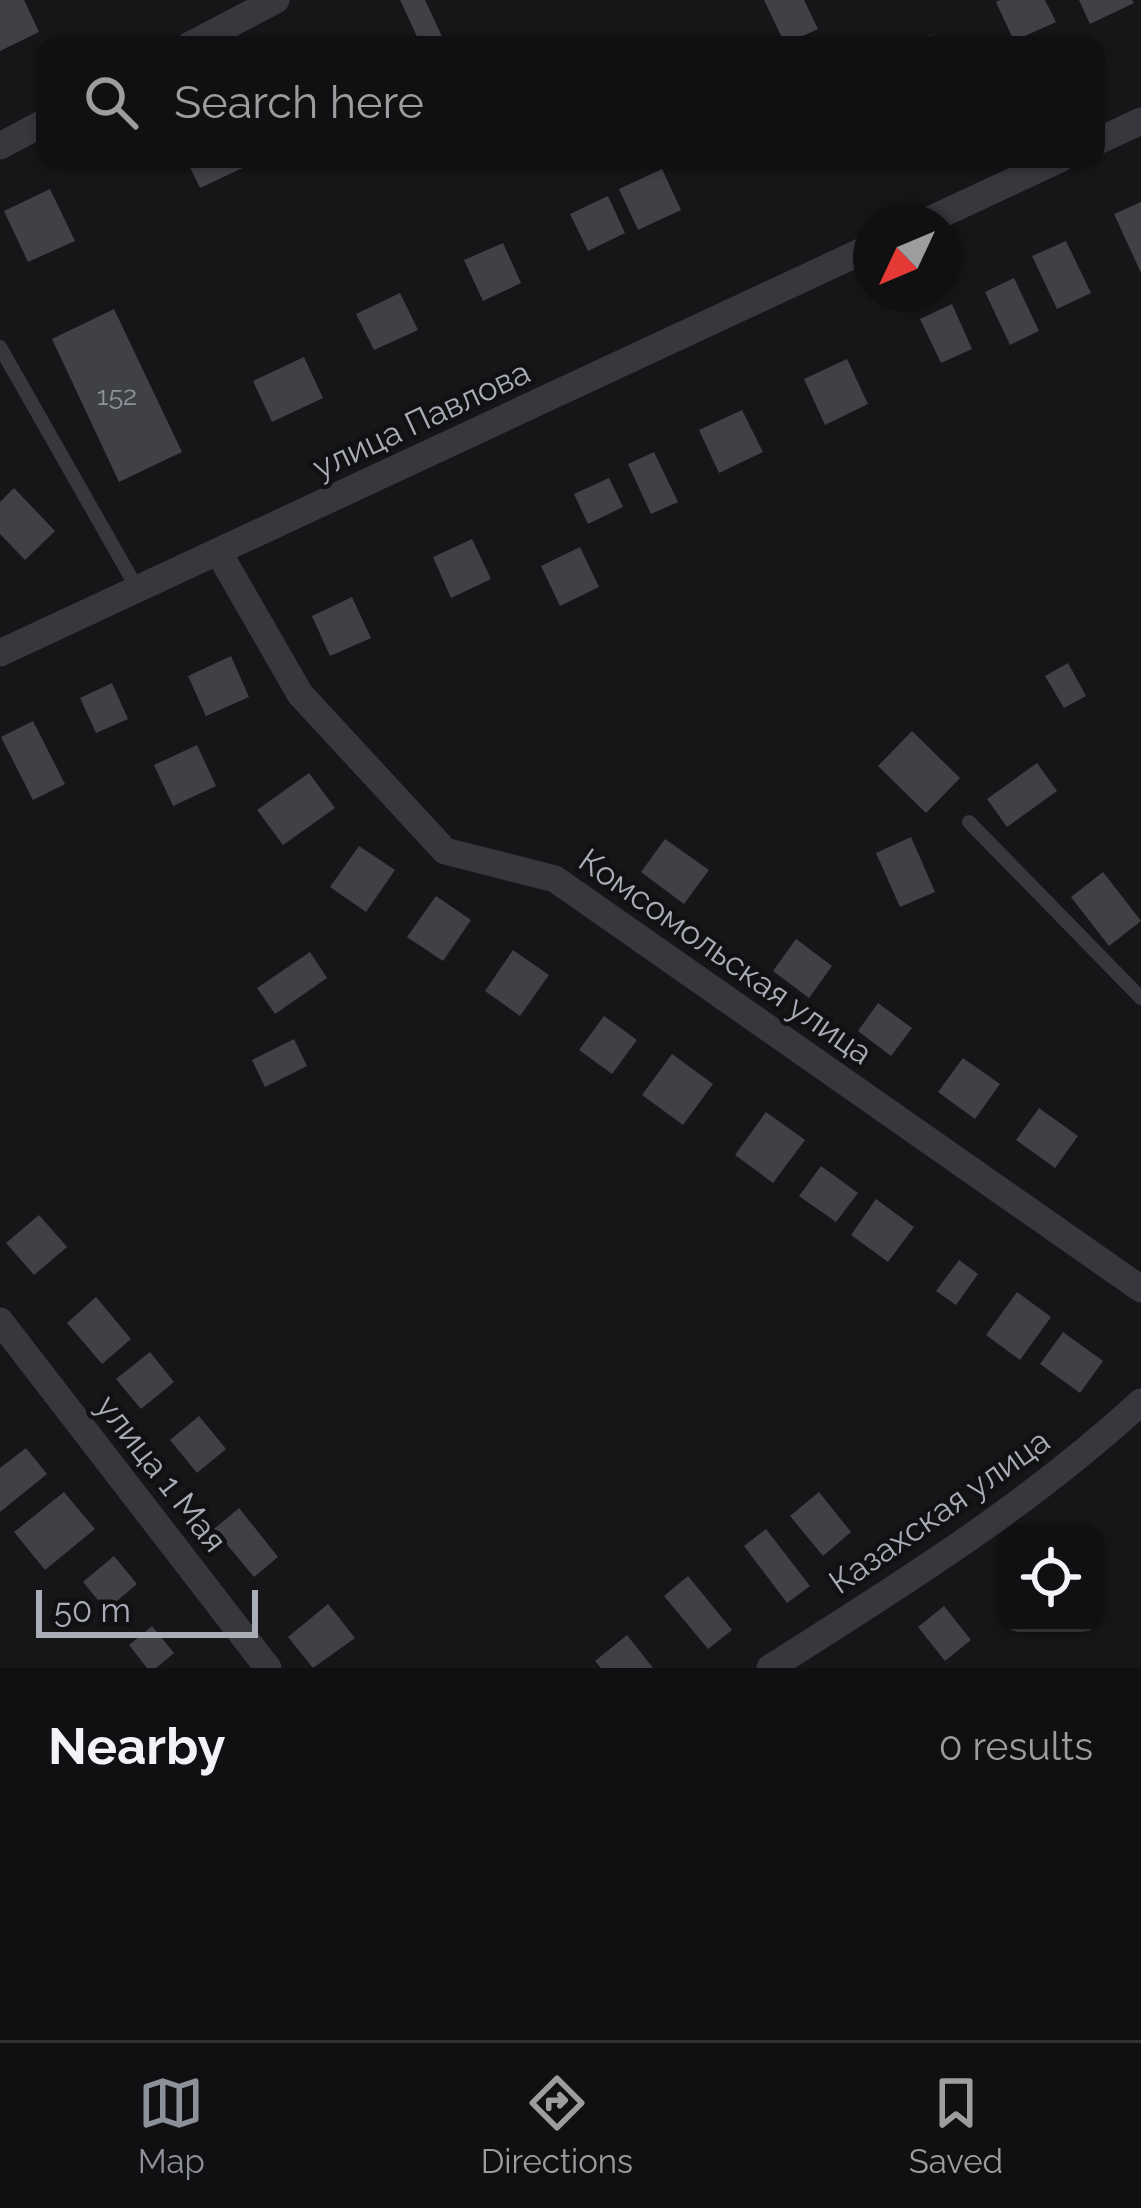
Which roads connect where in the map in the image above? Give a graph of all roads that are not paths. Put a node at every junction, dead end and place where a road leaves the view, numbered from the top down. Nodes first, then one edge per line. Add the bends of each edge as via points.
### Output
1 (275, 0) edge
2 (207, 36) edge
3 (1141, 121) edge
4 (36, 127) edge
5 (1105, 138) edge
6 (0, 146) edge
7 (1041, 168) edge
8 (961, 206) edge
9 (853, 256) edge
10 (0, 347) edge
11 (219, 553) junction
12 (138, 590) junction
13 (0, 653) edge
14 (969, 822) dead end
15 (1141, 998) edge
16 (1141, 1289) edge
17 (0, 1322) edge
18 (1141, 1402) edge
19 (268, 1668) edge
20 (770, 1668) edge

1 - 2 street
3 - 5 street
4 - 6 street
7 - 8 street
9 - 11 street, улица Павлова
10 - 12 lane
11 - 12 street, улица Павлова
11 - 16 street, Комсомольская улица via 300,694 445,851 555,879
12 - 13 street, улица Павлова
14 - 15 lane
17 - 19 street, улица 1 Мая
18 - 20 street, Казахская улица via 951,1552

